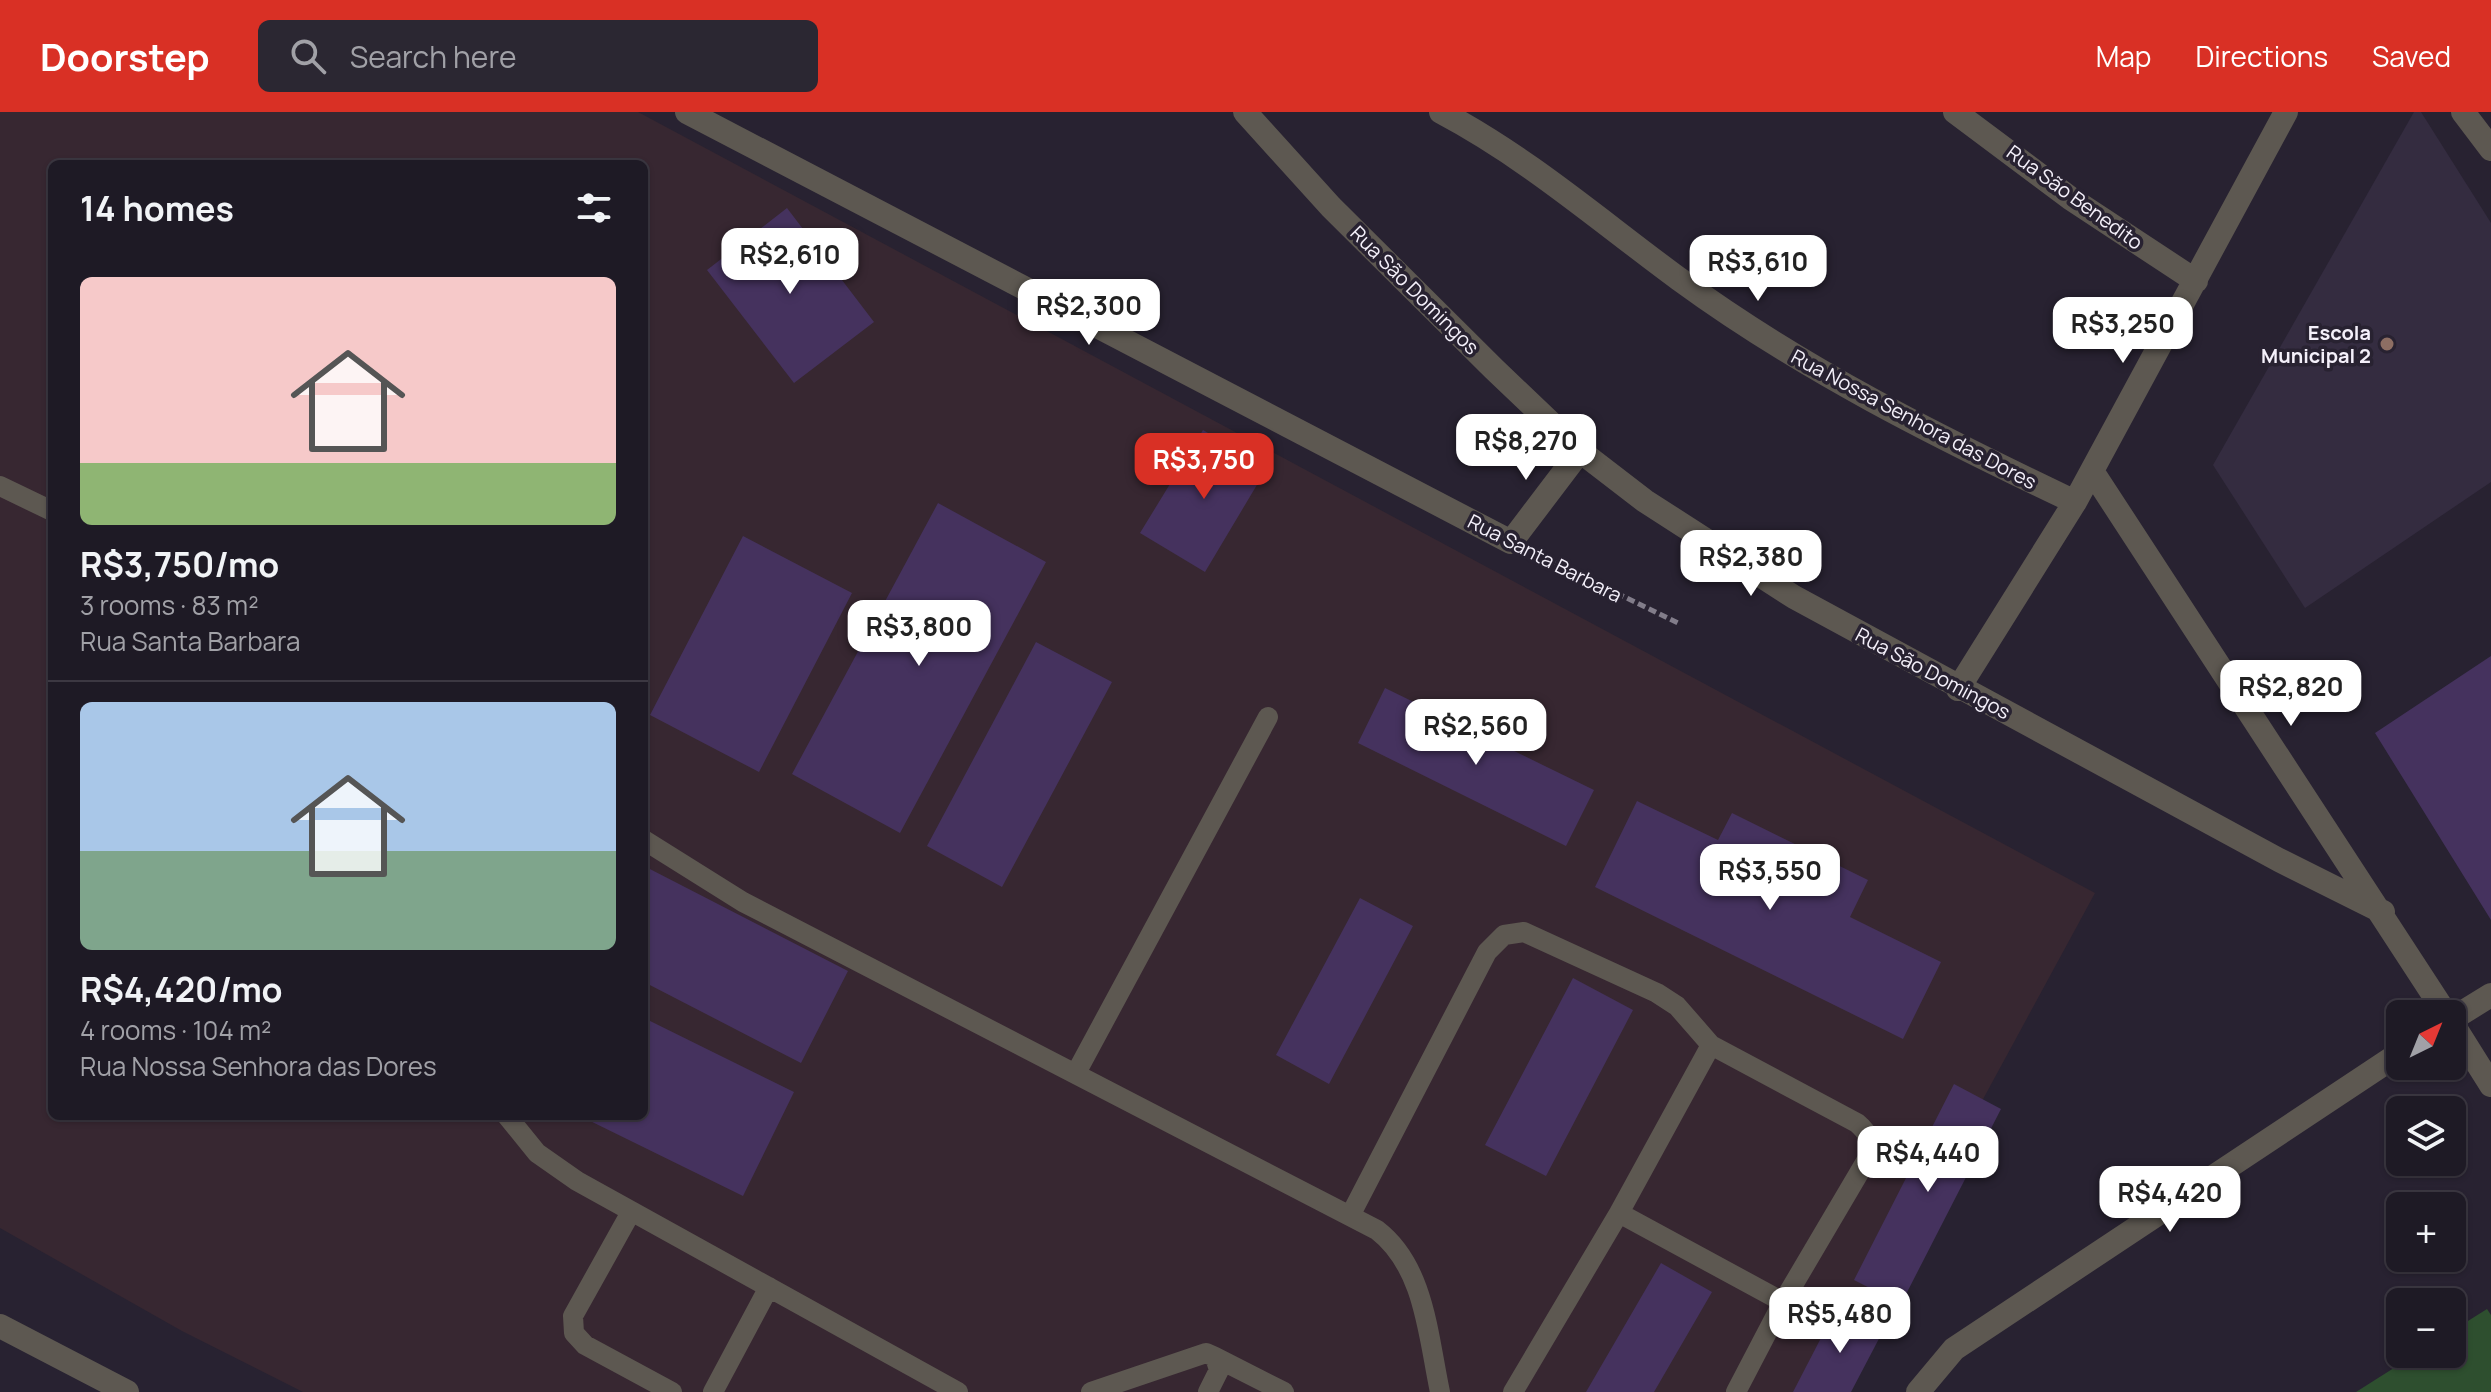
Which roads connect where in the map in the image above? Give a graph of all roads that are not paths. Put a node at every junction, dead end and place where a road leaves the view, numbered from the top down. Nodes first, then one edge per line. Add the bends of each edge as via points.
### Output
1 (687, 112) edge
2 (1245, 112) edge
3 (1441, 112) edge
4 (1955, 112) edge
5 (2286, 112) edge
6 (2463, 112) edge
7 (2491, 149) edge
8 (2196, 281) junction
9 (1580, 451) junction
10 (2092, 471) junction
11 (0, 486) edge
12 (2075, 502) junction
13 (48, 509) edge
14 (1958, 689) junction
15 (1268, 717) dead end
16 (648, 843) edge
17 (2383, 912) junction
18 (2491, 995) edge
19 (2437, 1000) edge
20 (2466, 1012) edge
21 (2466, 1044) edge
22 (1711, 1045) junction
23 (2386, 1062) edge
24 (1076, 1073) junction
25 (2491, 1085) edge
26 (510, 1120) edge
27 (631, 1212) junction
28 (1619, 1213) junction
29 (1351, 1214) junction
30 (769, 1287) junction
31 (1783, 1302) junction
32 (0, 1326) edge
33 (1215, 1357) junction
34 (123, 1391) edge
35 (672, 1392) edge
36 (713, 1392) edge
37 (958, 1392) edge
38 (1091, 1392) edge
39 (1208, 1392) edge
40 (1284, 1392) edge
41 (1440, 1392) edge
42 (1513, 1392) edge
43 (1736, 1392) edge
44 (1918, 1392) edge

1 - 9 street, Rua Santa Barbara via 1511,542
2 - 9 street, Rua São Domingos via 1331,207
3 - 12 street, Rua Nossa Senhora das Dores via 1572,195 1679,279 1787,352
4 - 8 street, Rua São Benedito via 2070,198
5 - 8 street
6 - 7 street
8 - 10 street
9 - 14 street, Rua São Domingos via 1645,501 1794,597
10 - 12 street
10 - 17 street
11 - 13 lane
12 - 14 street
14 - 17 street, Rua São Domingos
15 - 24 lane
16 - 24 lane via 743,902
17 - 19 street
18 - 20 street
21 - 25 street
22 - 28 lane
22 - 29 lane via 1677,1006 1657,993 1524,932 1504,935 1487,952
22 - 31 lane via 1857,1123 1871,1143 1869,1156
23 - 44 street via 1954,1349
24 - 29 lane
26 - 27 lane via 537,1153
27 - 30 lane
27 - 35 lane via 573,1316 574,1333 585,1345
28 - 31 lane
28 - 42 lane
29 - 41 lane via 1404,1256 1415,1280
30 - 36 lane
30 - 37 lane
31 - 43 lane
32 - 34 street
33 - 38 lane via 1187,1357
33 - 39 lane via 1219,1370
33 - 40 lane

